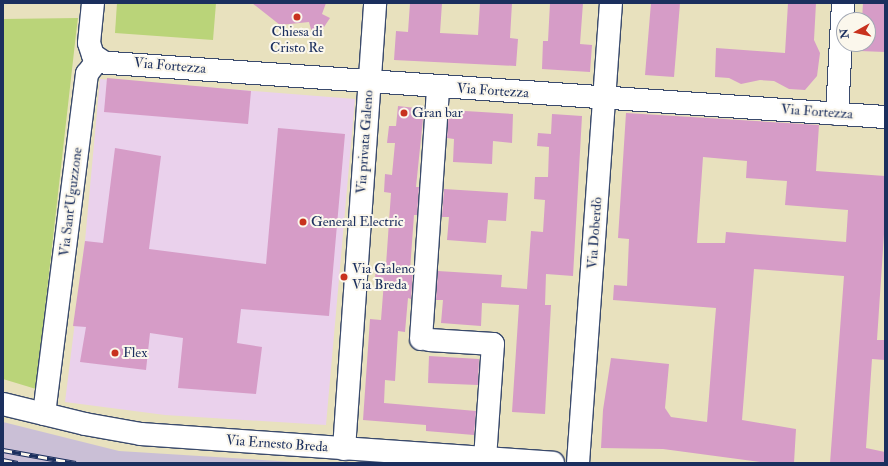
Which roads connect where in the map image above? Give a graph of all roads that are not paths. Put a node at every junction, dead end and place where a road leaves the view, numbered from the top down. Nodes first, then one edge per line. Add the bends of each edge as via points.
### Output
1 (94, 3) edge
2 (375, 3) edge
3 (611, 3) edge
4 (843, 3) edge
5 (102, 61) junction
6 (370, 83) junction
7 (438, 87) junction
8 (604, 98) junction
9 (837, 114) junction
10 (885, 116) edge
11 (3, 404) edge
12 (44, 414) junction
13 (344, 448) junction
14 (485, 458) junction
15 (553, 463) edge
16 (578, 463) edge

1 - 5 street via 90,43 93,54
2 - 6 street, Via privata Galeno
3 - 8 street, Via Doberdò
4 - 9 street
5 - 6 street, Via Fortezza
5 - 12 street, Via Sant'Uguzzone via 92,65 88,74
6 - 7 street, Via Fortezza
6 - 13 street, Via privata Galeno
7 - 8 street, Via Fortezza
7 - 14 street via 425,339 493,344
8 - 9 street, Via Fortezza
8 - 16 street, Via Doberdò
9 - 10 street, Via Fortezza
11 - 12 street, Via Ernesto Breda
12 - 13 street, Via Ernesto Breda via 142,434
13 - 14 street, Via Ernesto Breda
14 - 15 street, Via Ernesto Breda

